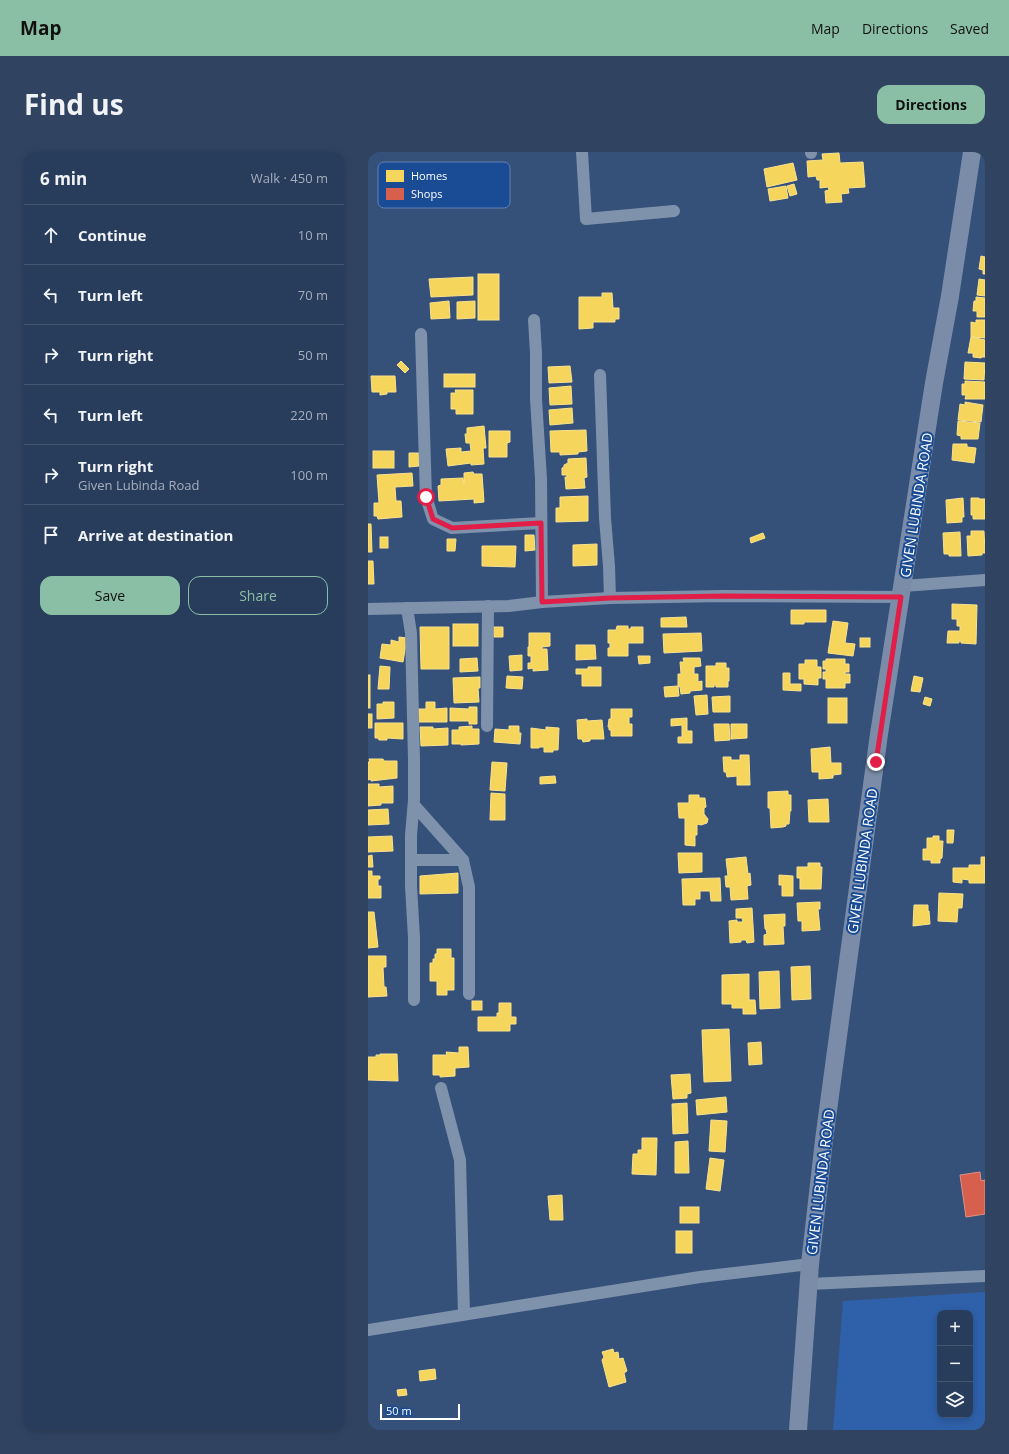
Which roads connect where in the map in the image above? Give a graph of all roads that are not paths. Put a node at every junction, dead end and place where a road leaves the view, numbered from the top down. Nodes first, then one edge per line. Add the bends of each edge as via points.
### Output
1 (582, 152) edge
2 (972, 152) edge
3 (674, 211) dead end
4 (534, 320) dead end
5 (421, 334) dead end
6 (600, 375) dead end
7 (541, 523) junction
8 (985, 580) edge
9 (902, 591) junction
10 (610, 598) junction
11 (542, 602) junction
12 (488, 606) junction
13 (407, 608) junction
14 (368, 609) edge
15 (487, 726) dead end
16 (414, 805) junction
17 (411, 860) junction
18 (463, 860) junction
19 (469, 994) dead end
20 (414, 1000) dead end
21 (441, 1088) dead end
22 (810, 1264) junction
23 (985, 1276) edge
24 (809, 1284) junction
25 (464, 1314) junction
26 (368, 1330) edge
27 (798, 1430) edge

1 - 3 street via 586,219
2 - 9 street, GIVEN LUBINDA ROAD
4 - 7 street
5 - 7 street via 426,497 433,519 452,528
6 - 10 street
7 - 11 street
8 - 9 street
9 - 10 street
9 - 22 street, GIVEN LUBINDA ROAD via 879,734 824,1140
10 - 11 street
11 - 12 street
12 - 13 street
12 - 15 street
13 - 14 street
13 - 16 street via 410,633
16 - 17 street
16 - 18 street
17 - 18 street
17 - 20 street
18 - 19 street via 469,887
21 - 25 street via 460,1160
22 - 24 street, GIVEN LUBINDA ROAD
22 - 25 street via 700,1277
23 - 24 street
24 - 27 street, GIVEN LUBINDA ROAD
25 - 26 street

